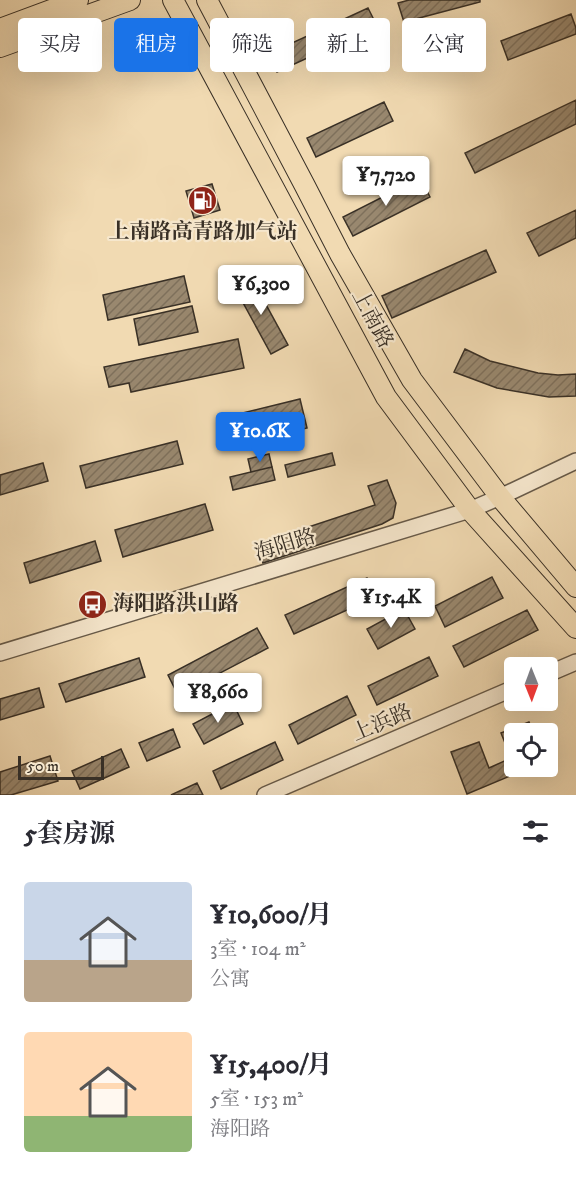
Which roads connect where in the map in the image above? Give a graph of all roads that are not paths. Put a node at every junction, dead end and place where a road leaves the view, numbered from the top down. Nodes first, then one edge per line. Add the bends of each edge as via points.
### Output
1 (78, 0) edge
2 (130, 0) edge
3 (173, 0) edge
4 (207, 0) edge
5 (0, 29) edge
6 (0, 47) edge
7 (576, 461) edge
8 (500, 497) junction
9 (470, 510) junction
10 (576, 587) edge
11 (576, 628) edge
12 (0, 653) edge
13 (576, 662) edge
14 (558, 670) edge
15 (504, 692) edge
16 (265, 795) edge

1 - 5 main road
2 - 6 main road
3 - 9 main road, 上南路 via 386,397
4 - 8 main road, 上南路 via 340,254 412,380
7 - 8 street, 海阳路
8 - 9 street, 海阳路
8 - 10 main road, 上南路
9 - 11 main road, 上南路
9 - 12 street, 海阳路
13 - 14 street
15 - 16 street, 上浜路

